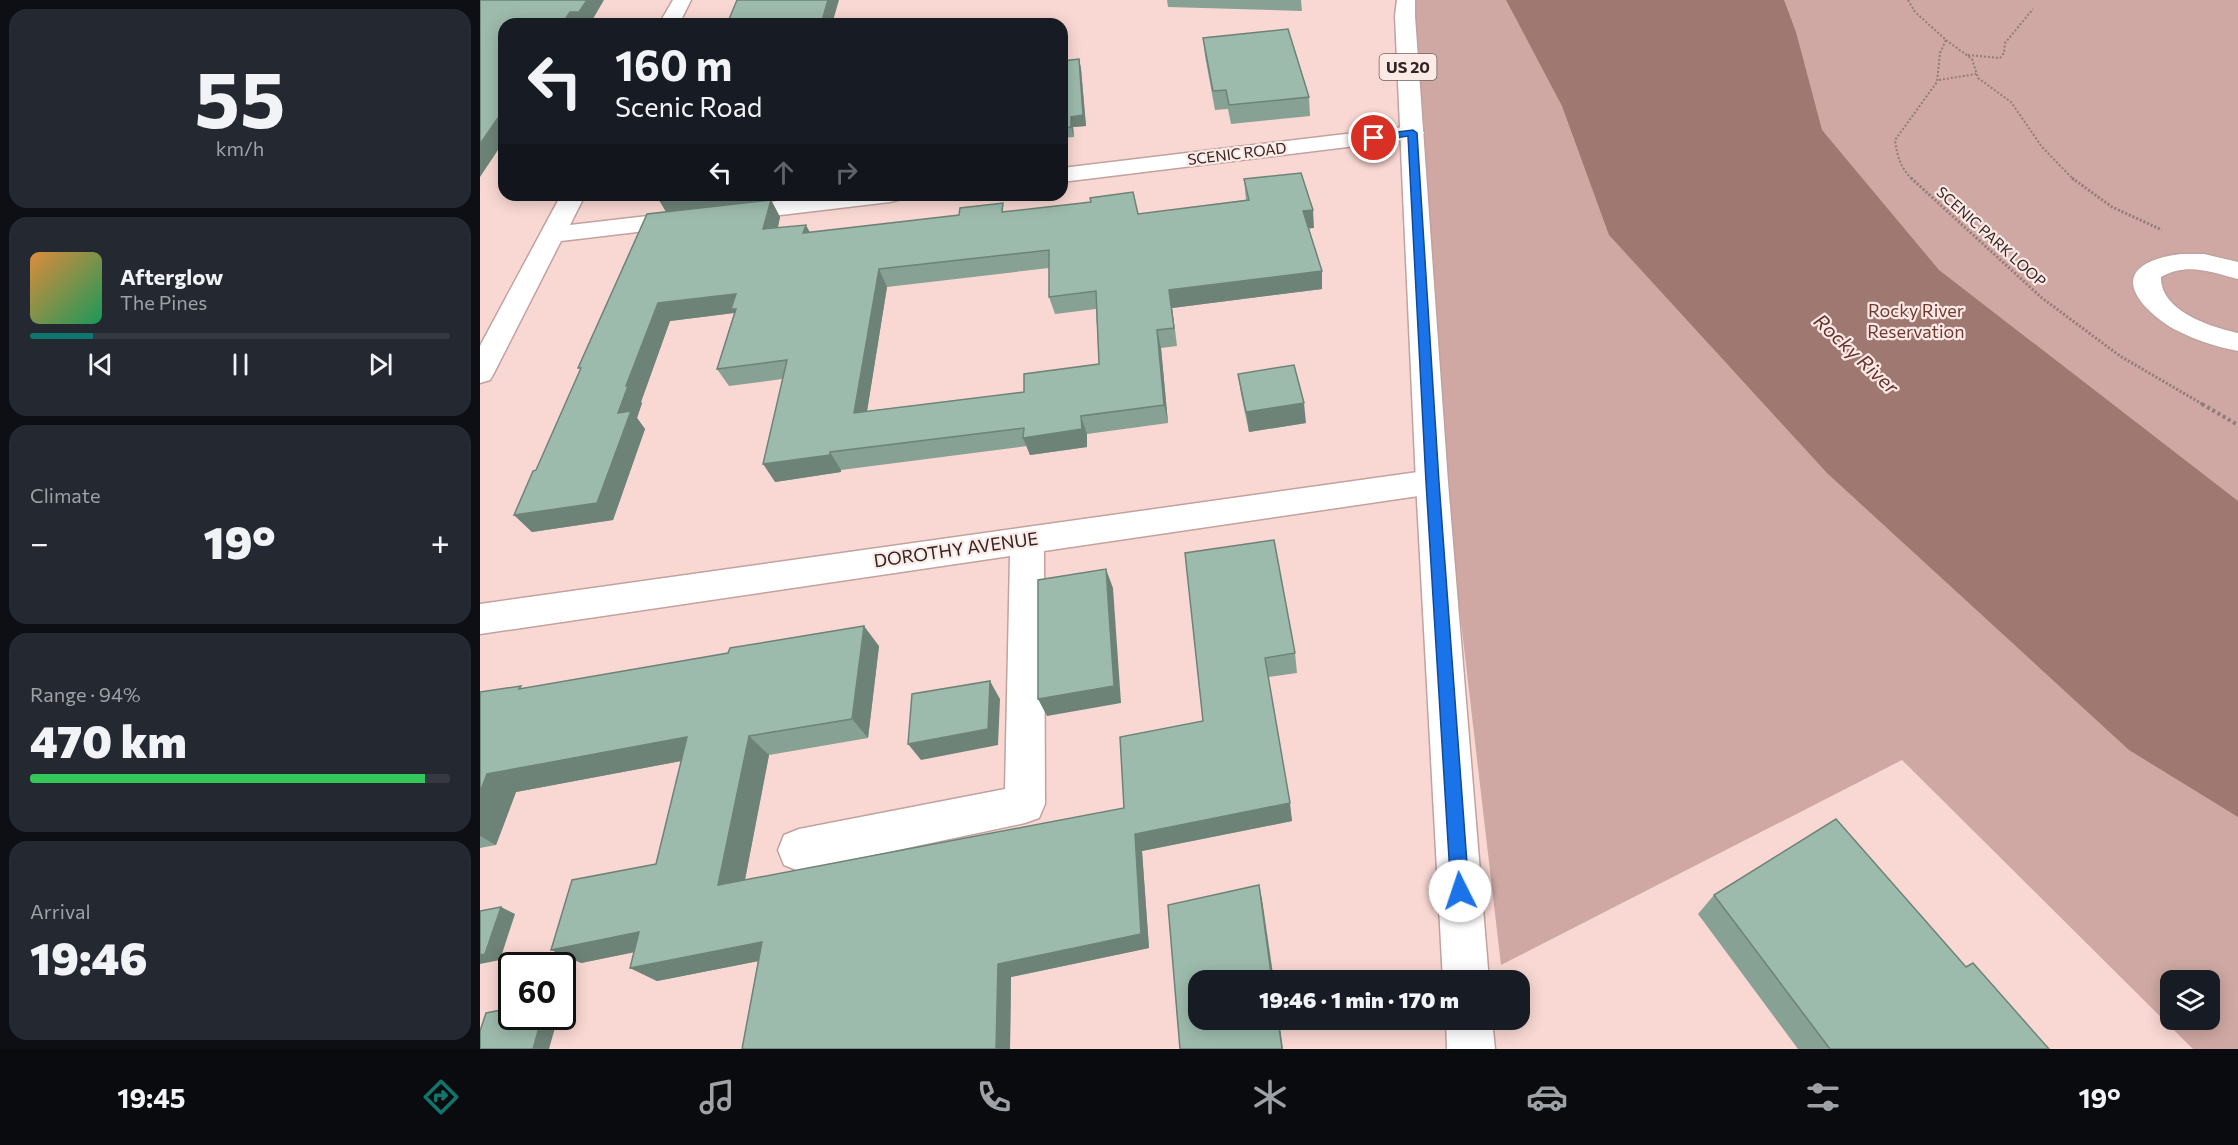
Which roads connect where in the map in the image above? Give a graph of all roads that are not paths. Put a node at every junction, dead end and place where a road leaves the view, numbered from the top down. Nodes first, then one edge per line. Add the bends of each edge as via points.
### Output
1 (682, 0) edge
2 (1406, 0) edge
3 (672, 18) edge
4 (1413, 133) junction
5 (1068, 174) edge
6 (570, 201) edge
7 (839, 201) edge
8 (550, 235) junction
9 (2238, 271) edge
10 (2238, 342) edge
11 (480, 373) edge
12 (1432, 482) junction
13 (1027, 540) junction
14 (480, 619) edge
15 (799, 850) dead end
16 (1465, 970) edge
17 (1470, 1030) edge
18 (1471, 1049) edge

1 - 3 street
2 - 4 street, US 20
4 - 5 street, SCENIC ROAD
4 - 12 street, US 20
6 - 8 street
7 - 8 street
8 - 11 street
9 - 10 street via 2189,260 2163,263 2148,274 2148,290 2162,309 2188,327
12 - 13 street, DOROTHY AVENUE
12 - 16 street, US 20
13 - 14 street, DOROTHY AVENUE
13 - 15 street via 1025,804
17 - 18 street

